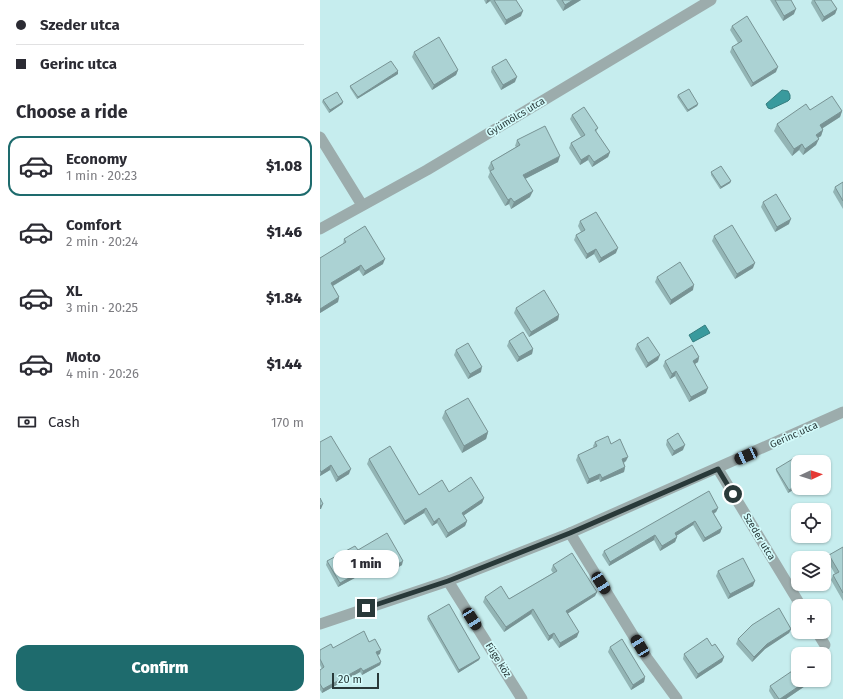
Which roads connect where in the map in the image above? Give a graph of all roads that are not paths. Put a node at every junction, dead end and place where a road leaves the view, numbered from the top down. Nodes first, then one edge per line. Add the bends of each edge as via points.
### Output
1 (711, 0) edge
2 (320, 137) edge
3 (362, 205) junction
4 (320, 229) edge
5 (843, 412) edge
6 (718, 469) junction
7 (570, 533) junction
8 (448, 581) junction
9 (797, 599) edge
10 (321, 622) edge
11 (821, 639) edge
12 (825, 645) dead end
13 (522, 699) edge
14 (677, 699) edge

1 - 3 street, Gyümölcs utca via 427,170
2 - 3 street
3 - 4 street, Gyümölcs utca
5 - 6 street, Gerinc utca
6 - 7 street, Gerinc utca
6 - 9 street, Szeder utca
7 - 8 street, Gerinc utca
7 - 14 street via 647,658
8 - 10 street, Gerinc utca
8 - 13 street, Füge köz
11 - 12 street

